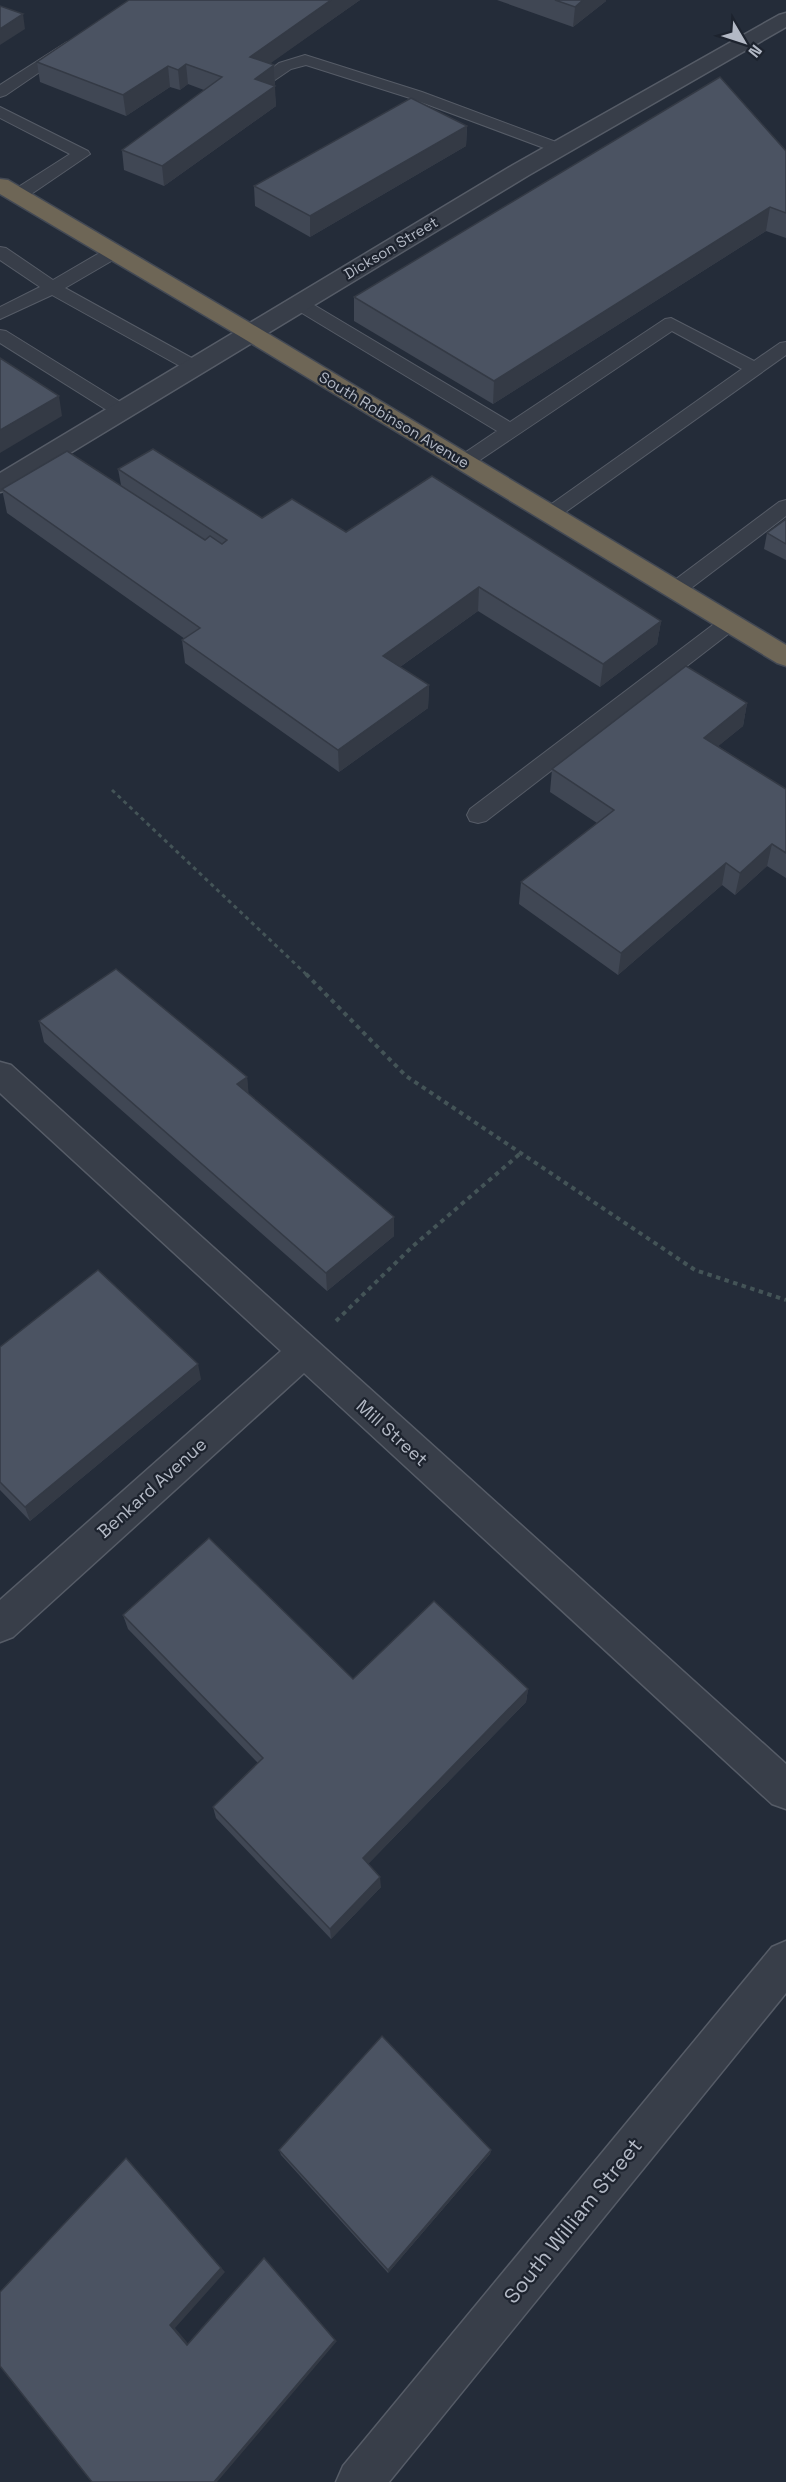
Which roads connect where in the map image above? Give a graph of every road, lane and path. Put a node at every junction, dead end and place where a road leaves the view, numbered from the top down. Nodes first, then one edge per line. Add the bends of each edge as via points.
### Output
1 (786, 19) edge
2 (80, 38) edge
3 (263, 81) edge
4 (0, 92) edge
5 (0, 112) edge
6 (558, 148) junction
7 (9, 190) edge
8 (0, 252) edge
9 (114, 252) junction
10 (52, 288) junction
11 (298, 303) junction
12 (0, 314) edge
13 (249, 332) junction
14 (0, 335) edge
15 (786, 347) edge
16 (193, 366) junction
17 (755, 369) junction
18 (120, 410) junction
19 (511, 431) junction
20 (464, 462) junction
21 (0, 484) edge
22 (786, 506) edge
23 (550, 514) junction
24 (675, 590) junction
25 (729, 622) junction
26 (786, 657) edge
27 (112, 790) dead end
28 (478, 815) dead end
29 (0, 1074) edge
30 (522, 1152) junction
31 (786, 1300) edge
32 (303, 1353) junction
33 (0, 1624) edge
34 (786, 1790) edge
35 (786, 1961) edge
36 (359, 2482) edge

1 - 6 street, Dickson Street
2 - 4 lane
3 - 6 lane via 285,66 305,60 416,95
5 - 7 lane via 82,154
6 - 11 street, Dickson Street
7 - 9 highway, South Robinson Avenue
8 - 10 lane
9 - 10 lane
9 - 13 highway, South Robinson Avenue
10 - 12 lane
10 - 16 lane
11 - 13 street, Dickson Street
11 - 19 lane
13 - 16 street, Dickson Street
13 - 20 highway, South Robinson Avenue
14 - 18 lane
15 - 17 lane
16 - 18 street, Dickson Street
17 - 19 lane via 671,323
17 - 23 lane
18 - 21 street, Dickson Street
19 - 20 lane
20 - 23 highway, South Robinson Avenue
22 - 24 lane
23 - 24 highway, South Robinson Avenue
24 - 25 highway, South Robinson Avenue
25 - 26 highway, South Robinson Avenue
25 - 28 lane
27 - 30 path via 319,987 406,1076
29 - 32 street, Mill Street
30 - 31 path via 695,1270
30 - 32 path via 413,1246
32 - 33 street, Benkard Avenue
32 - 34 street, Mill Street
35 - 36 street, South William Street

